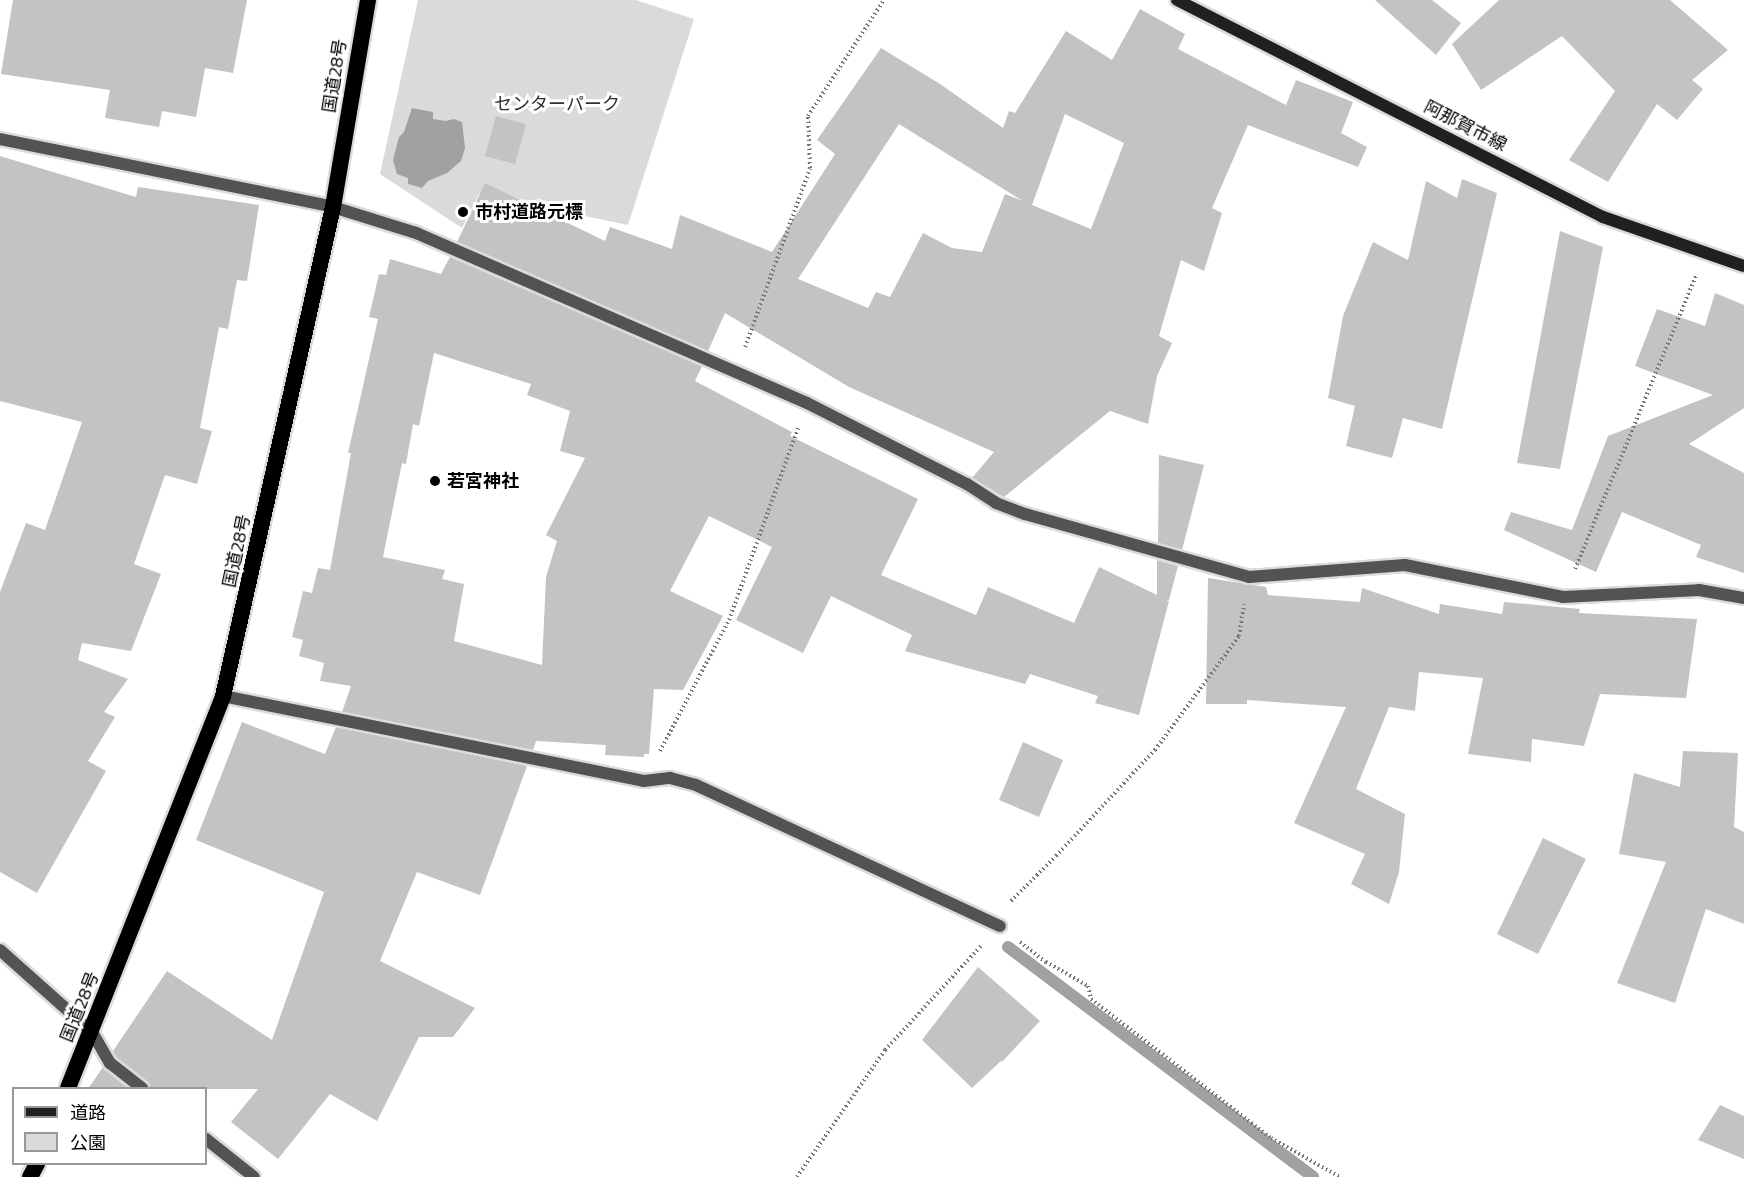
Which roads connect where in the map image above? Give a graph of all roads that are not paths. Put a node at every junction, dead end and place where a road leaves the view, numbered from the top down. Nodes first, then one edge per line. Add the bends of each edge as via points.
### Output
1 (368, 0) edge
2 (1177, 0) edge
3 (0, 138) edge
4 (333, 207) junction
5 (1744, 266) edge
6 (1744, 598) edge
7 (223, 696) junction
8 (1000, 927) road end
9 (0, 950) edge
10 (92, 1032) junction
11 (69, 1087) edge
12 (140, 1087) edge
13 (207, 1140) edge
14 (254, 1177) edge

1 - 4 highway, 国道28号
2 - 5 main road, 阿那賀市線 via 1603,218
3 - 4 street
4 - 6 street via 416,233 807,403 967,484 996,503 1250,577 1405,566 1563,597 1698,590
4 - 7 highway, 国道28号
7 - 8 street via 644,781 670,778 696,785
7 - 10 highway, 国道28号
9 - 10 street
10 - 11 highway, 国道28号
10 - 12 street via 110,1063
13 - 14 street

